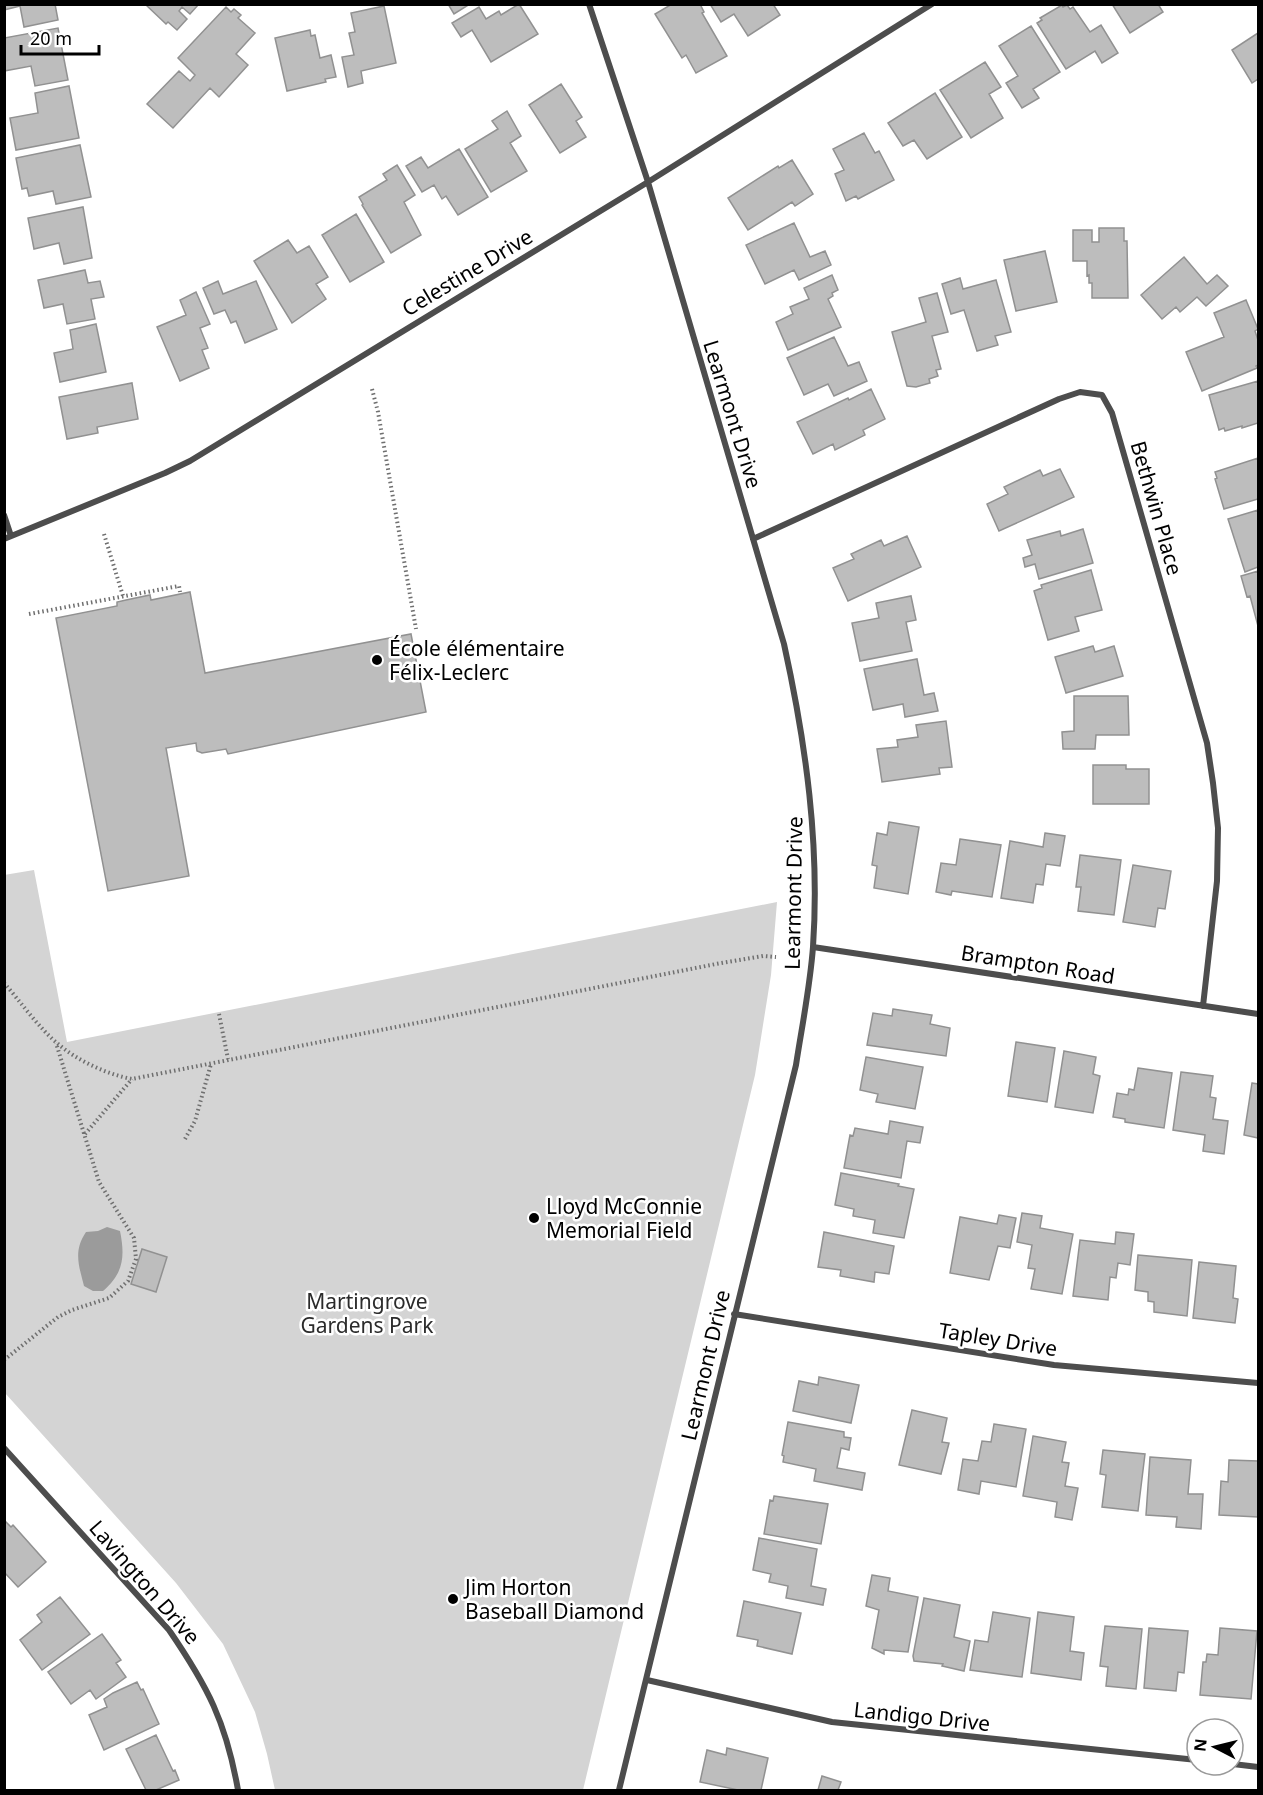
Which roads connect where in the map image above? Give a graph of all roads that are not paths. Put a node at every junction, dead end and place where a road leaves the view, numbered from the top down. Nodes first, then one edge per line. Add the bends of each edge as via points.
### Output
1 (589, 4) edge
2 (932, 4) edge
3 (648, 182) junction
4 (4, 515) edge
5 (8, 537) edge
6 (753, 539) junction
7 (813, 947) junction
8 (1203, 1006) junction
9 (1258, 1014) edge
10 (734, 1314) junction
11 (1258, 1383) edge
12 (4, 1448) edge
13 (647, 1680) junction
14 (1185, 1760) edge
15 (238, 1791) edge
16 (619, 1791) edge

1 - 3 street, Learmont Drive
2 - 3 street, Celestine Drive
3 - 5 street, Celestine Drive via 190,461
3 - 6 street, Learmont Drive
4 - 5 street
6 - 7 street, Learmont Drive via 784,644 804,750 814,861
6 - 8 street, Bethwin Place via 1059,399 1080,392 1102,395 1112,413 1207,743 1218,828 1217,881
7 - 8 street, Brampton Road
7 - 10 street, Learmont Drive via 796,1065
8 - 9 street, Brampton Road
10 - 11 street, Tapley Drive via 1054,1365
10 - 13 street, Learmont Drive
12 - 15 street, Lavington Drive via 169,1630 189,1659 220,1717
13 - 14 street, Landigo Drive via 832,1722
13 - 16 street, Learmont Drive

